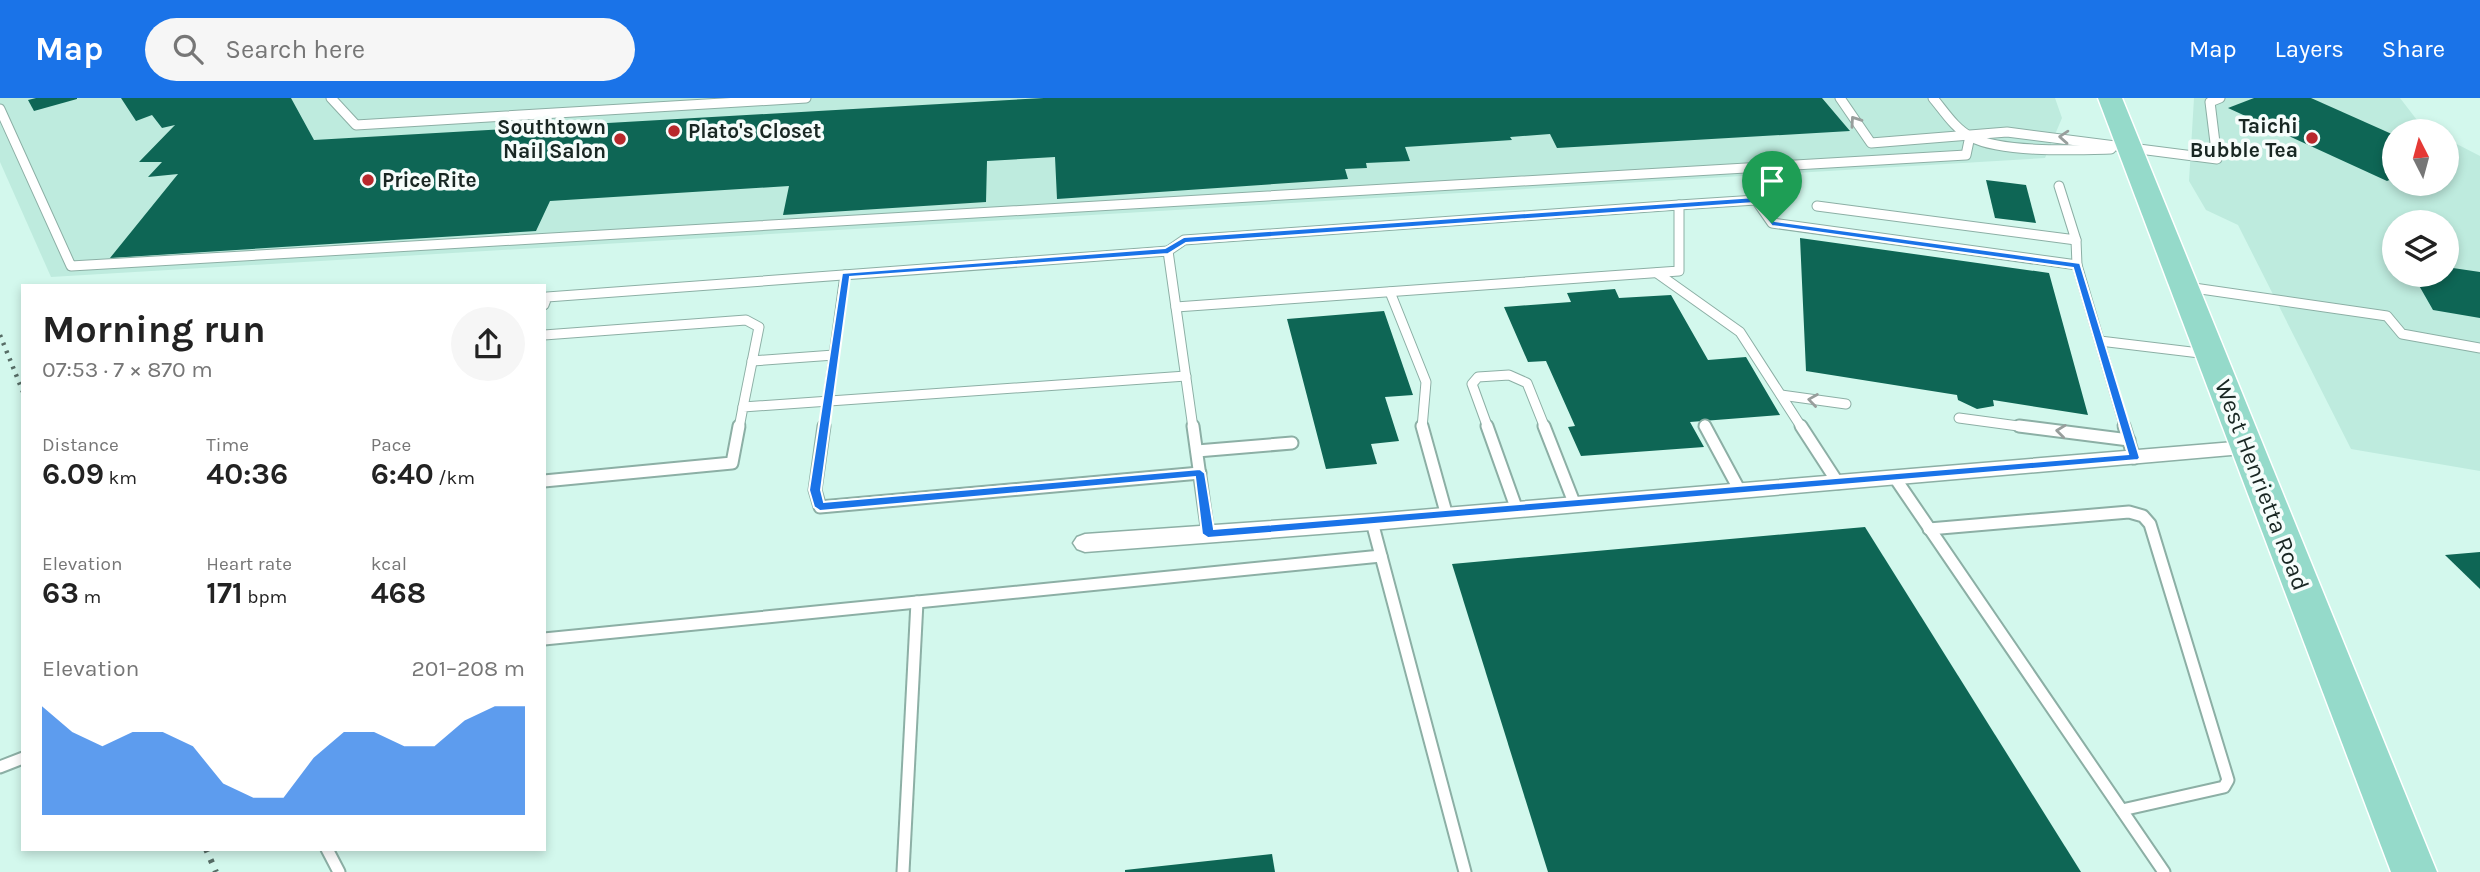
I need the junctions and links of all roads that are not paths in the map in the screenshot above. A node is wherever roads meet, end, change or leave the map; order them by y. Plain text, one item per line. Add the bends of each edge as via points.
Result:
1 (331, 98) edge
2 (806, 98) edge
3 (1840, 98) edge
4 (1933, 98) edge
5 (2110, 98) edge
6 (2220, 98) edge
7 (0, 109) edge
8 (1970, 136) junction
9 (2131, 149) junction
10 (2059, 186) dead end
11 (1679, 205) junction
12 (1817, 206) dead end
13 (2076, 240) junction
14 (1168, 251) junction
15 (2077, 265) junction
16 (1657, 273) junction
17 (845, 275) junction
18 (2184, 287) junction
19 (1390, 292) junction
20 (546, 300) edge
21 (1176, 307) junction
22 (546, 335) edge
23 (2099, 341) junction
24 (2480, 348) edge
25 (2210, 354) junction
26 (834, 355) junction
27 (752, 361) junction
28 (1186, 376) junction
29 (1781, 395) junction
30 (827, 401) junction
31 (1846, 404) dead end
32 (743, 407) junction
33 (1959, 418) dead end
34 (1705, 425) dead end
35 (1292, 443) dead end
36 (2246, 448) junction
37 (2132, 449) junction
38 (1197, 451) junction
39 (1200, 473) junction
40 (1895, 478) junction
41 (546, 481) edge
42 (1838, 483) junction
43 (1740, 491) junction
44 (1575, 505) junction
45 (1517, 510) junction
46 (1447, 516) junction
47 (1372, 522) junction
48 (1929, 529) junction
49 (1208, 534) junction
50 (1085, 543) dead end
51 (1381, 556) junction
52 (918, 602) junction
53 (546, 639) edge
54 (21, 759) edge
55 (0, 767) edge
56 (2122, 810) junction
57 (328, 851) edge
58 (339, 872) edge
59 (903, 872) edge
60 (1465, 872) edge
61 (2164, 872) edge
62 (2414, 872) edge

1 - 2 lane via 356,125
8 -> 3 lane via 1871,143
4 - 8 lane
5 - 9 main road, West Henrietta Road
6 - 9 lane via 2210,102 2217,159
7 - 8 lane via 71,266 1966,155
8 - 9 lane via 1988,142 2078,150
9 - 18 main road, West Henrietta Road
10 - 13 lane
11 - 14 lane via 1184,240
11 - 15 lane via 1756,200 1772,223
11 - 16 lane via 1679,271
12 - 13 lane
13 - 15 lane
14 - 17 lane
14 - 21 lane
15 - 23 lane
16 - 19 lane
16 - 29 lane via 1740,332
17 - 20 lane
17 - 26 lane
18 - 24 lane via 2387,316 2402,334
18 - 25 main road, West Henrietta Road
19 - 21 lane
19 - 46 lane via 1426,382 1421,424
21 - 28 lane
22 - 27 lane via 746,320 758,327
23 - 25 lane
23 - 37 lane
25 - 36 main road, West Henrietta Road
26 - 27 lane
26 - 30 lane
27 - 32 lane
28 - 30 lane
28 - 38 lane
31 -> 29 lane
29 - 42 lane
30 - 32 lane
30 - 39 lane via 815,490 820,507
32 - 41 lane via 732,463
37 -> 33 lane
34 - 43 lane
35 - 38 lane
36 - 37 street
36 - 62 main road, West Henrietta Road
37 - 40 street
38 - 39 lane
39 - 49 lane
40 - 42 street
40 - 48 lane
42 - 43 street
43 - 44 street
44 - 45 street
44 - 45 lane via 1527,383 1509,374 1478,377 1472,384
45 - 46 street
46 - 47 street
47 - 49 street
47 - 51 lane
48 - 56 lane
48 - 56 lane via 2129,512 2150,524 2228,780 2224,787
49 - 50 street
51 - 52 lane
51 - 60 lane
52 - 53 lane
52 - 59 lane
54 - 55 lane
56 - 61 lane
57 - 58 lane

